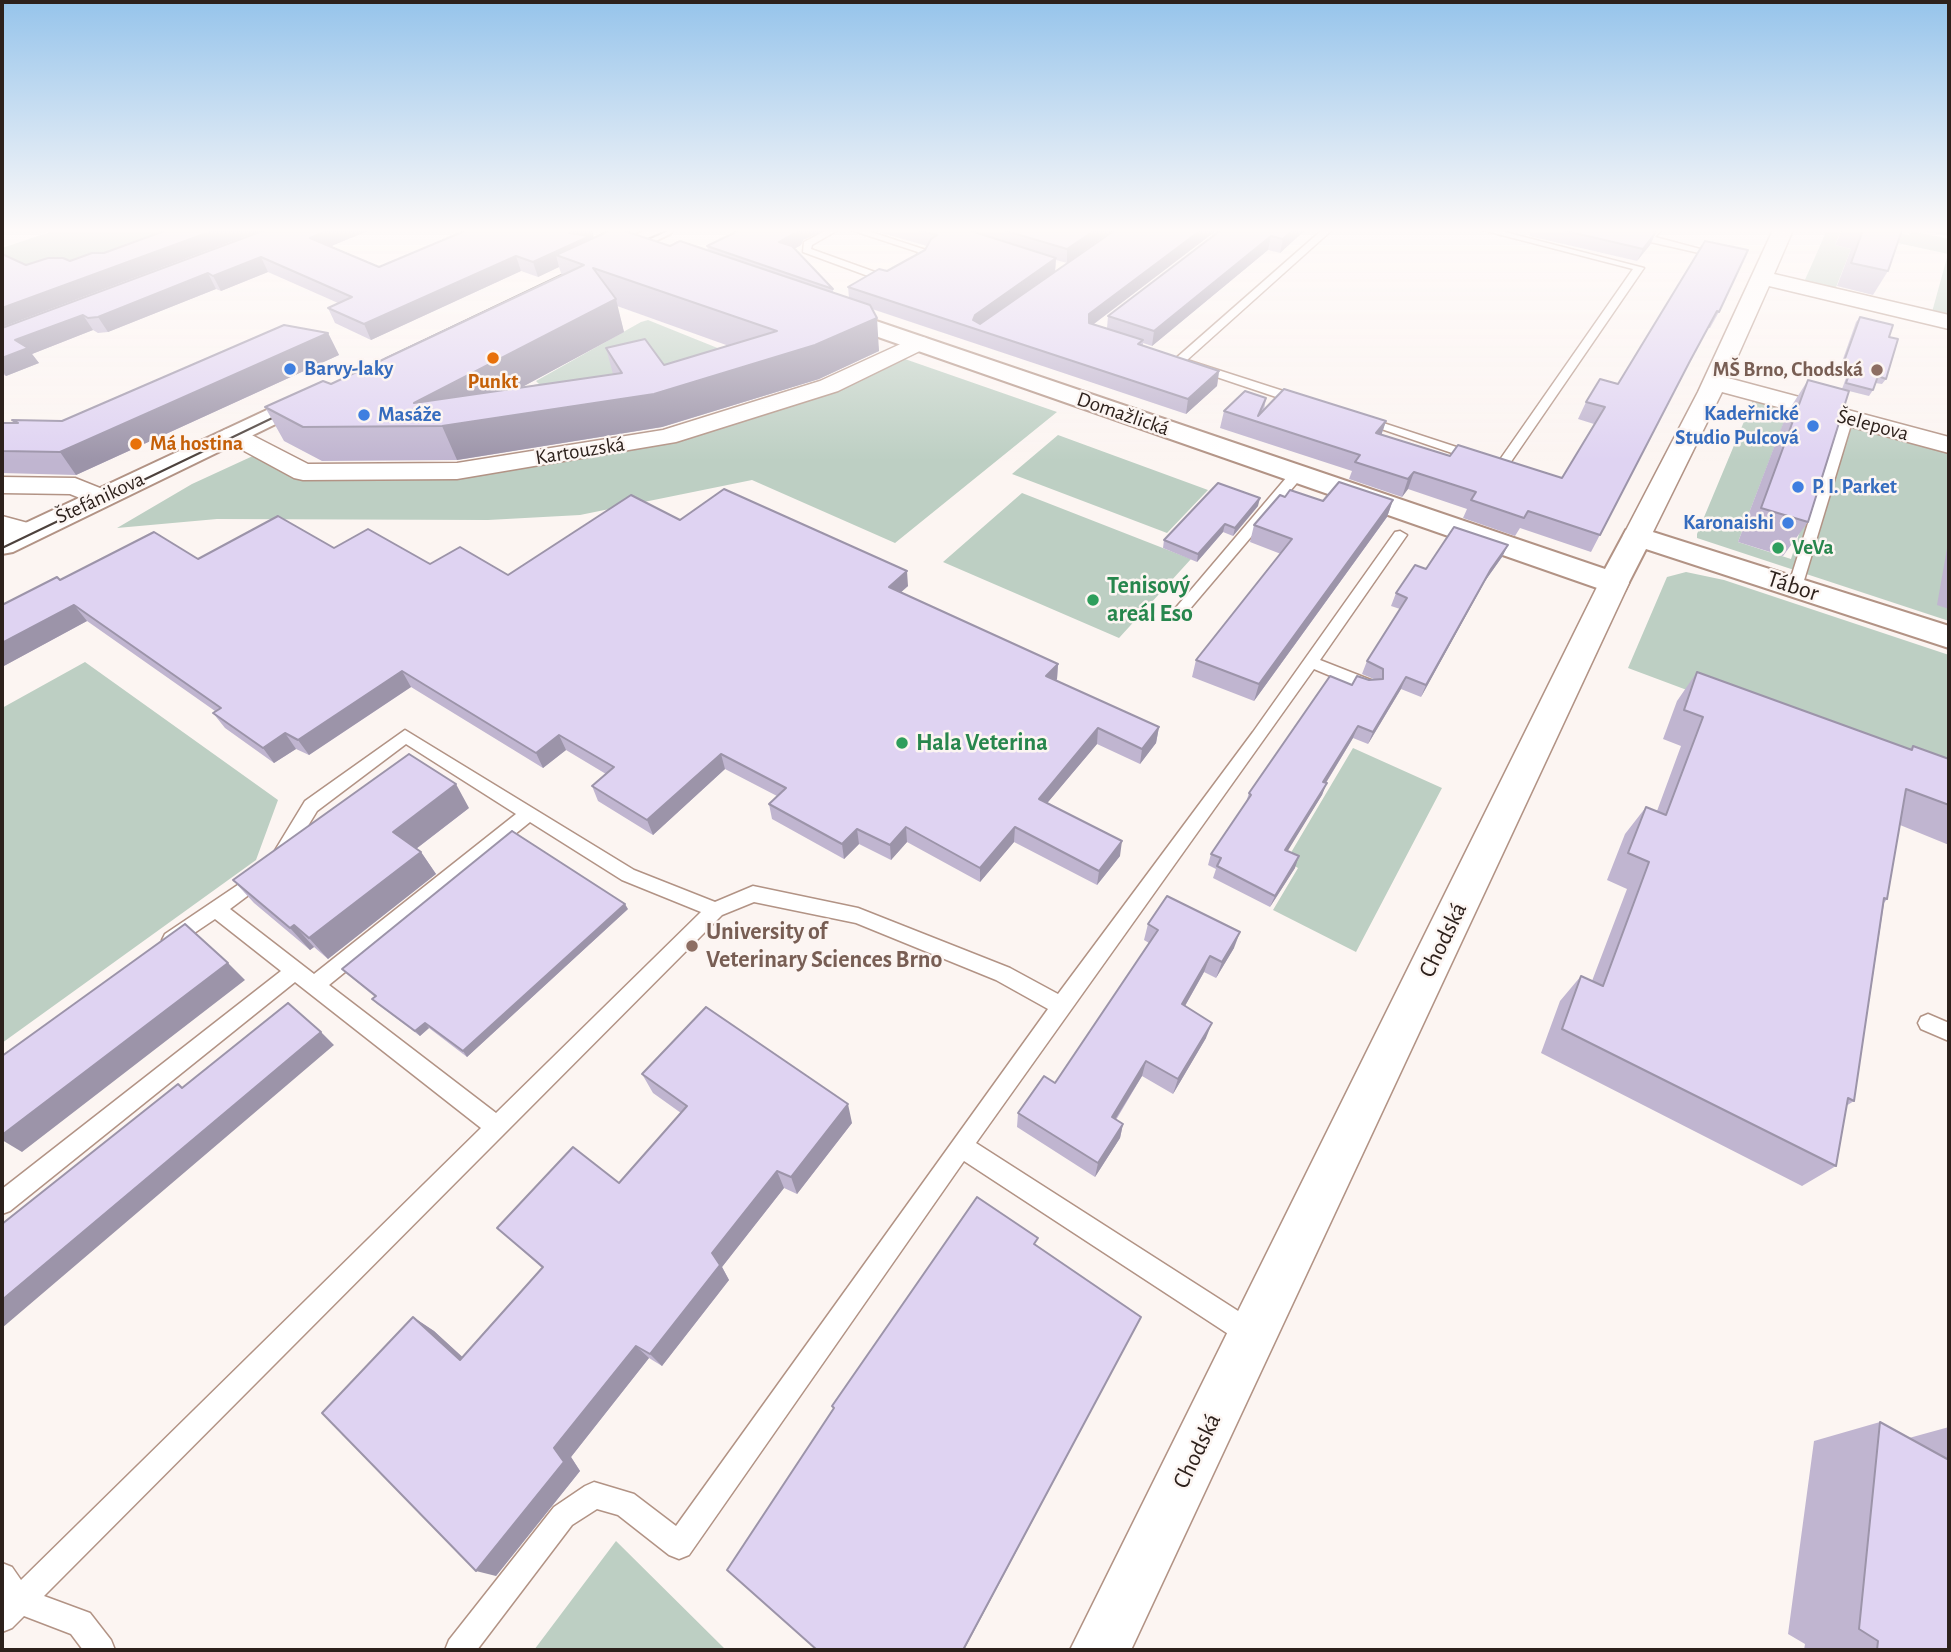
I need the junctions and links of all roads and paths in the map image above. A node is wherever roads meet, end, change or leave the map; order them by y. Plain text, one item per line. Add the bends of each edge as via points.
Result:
1 (815, 307) edge
2 (1240, 307) edge
3 (1612, 307) edge
4 (1749, 307) edge
5 (1886, 307) edge
6 (1949, 322) edge
7 (918, 342) junction
8 (1167, 357) edge
9 (1179, 361) junction
10 (1715, 382) junction
11 (339, 384) edge
12 (1308, 403) edge
13 (1347, 416) edge
14 (1847, 418) junction
15 (233, 435) junction
16 (1949, 445) edge
17 (1297, 474) junction
18 (2, 485) edge
19 (100, 498) junction
20 (16, 528) edge
21 (1400, 534) dead end
22 (1637, 536) junction
23 (2, 545) edge
24 (1614, 583) junction
25 (1796, 587) junction
26 (1178, 614) dead end
27 (1949, 637) edge
28 (1311, 662) junction
29 (1370, 686) edge
30 (529, 813) junction
31 (216, 909) junction
32 (715, 910) junction
33 (159, 950) edge
34 (296, 970) junction
35 (315, 985) junction
36 (1061, 1006) junction
37 (1928, 1023) dead end
38 (1949, 1032) edge
39 (497, 1126) junction
40 (961, 1146) junction
41 (2, 1203) edge
42 (1253, 1335) junction
43 (2, 1577) edge
44 (11, 1609) edge
45 (101, 1650) edge
46 (459, 1650) edge
47 (1100, 1650) edge

1 - 7 street, Domažlická
2 - 9 lane
3 - 13 lane via 1502,466
4 - 10 street, Chodská
5 - 6 street
7 - 15 street, Kartouzská via 829,386 667,437 457,471 303,472
7 - 17 street, Domažlická
8 - 9 lane
9 - 12 lane
10 - 14 street, Šelepova
10 - 22 street, Chodská
11 - 15 street, Štefánikova
14 - 16 street, Šelepova
14 - 25 lane
15 - 19 street, Štefánikova
17 - 24 street, Domažlická
17 - 26 lane
18 - 19 street via 75,486
19 - 20 street, Štefánikova
20 - 23 street, Štefánikova
21 - 28 lane
22 - 24 street, Chodská
22 - 25 street, Tábor
24 - 42 street, Chodská
25 - 27 street, Tábor
28 - 29 lane
28 - 36 lane
30 - 31 lane via 405,736 311,806 274,867
30 - 32 lane via 628,875
30 - 35 lane
31 - 33 lane
31 - 34 lane
32 - 36 lane via 753,894 858,916 1003,974
32 - 39 lane
34 - 35 lane
34 - 41 lane
35 - 39 lane
36 - 40 lane
37 - 38 lane
39 - 44 lane
40 - 42 lane
40 - 46 lane via 679,1545 625,1503 594,1495 564,1517
42 - 47 street, Chodská
43 - 44 lane
44 - 45 lane via 80,1623

